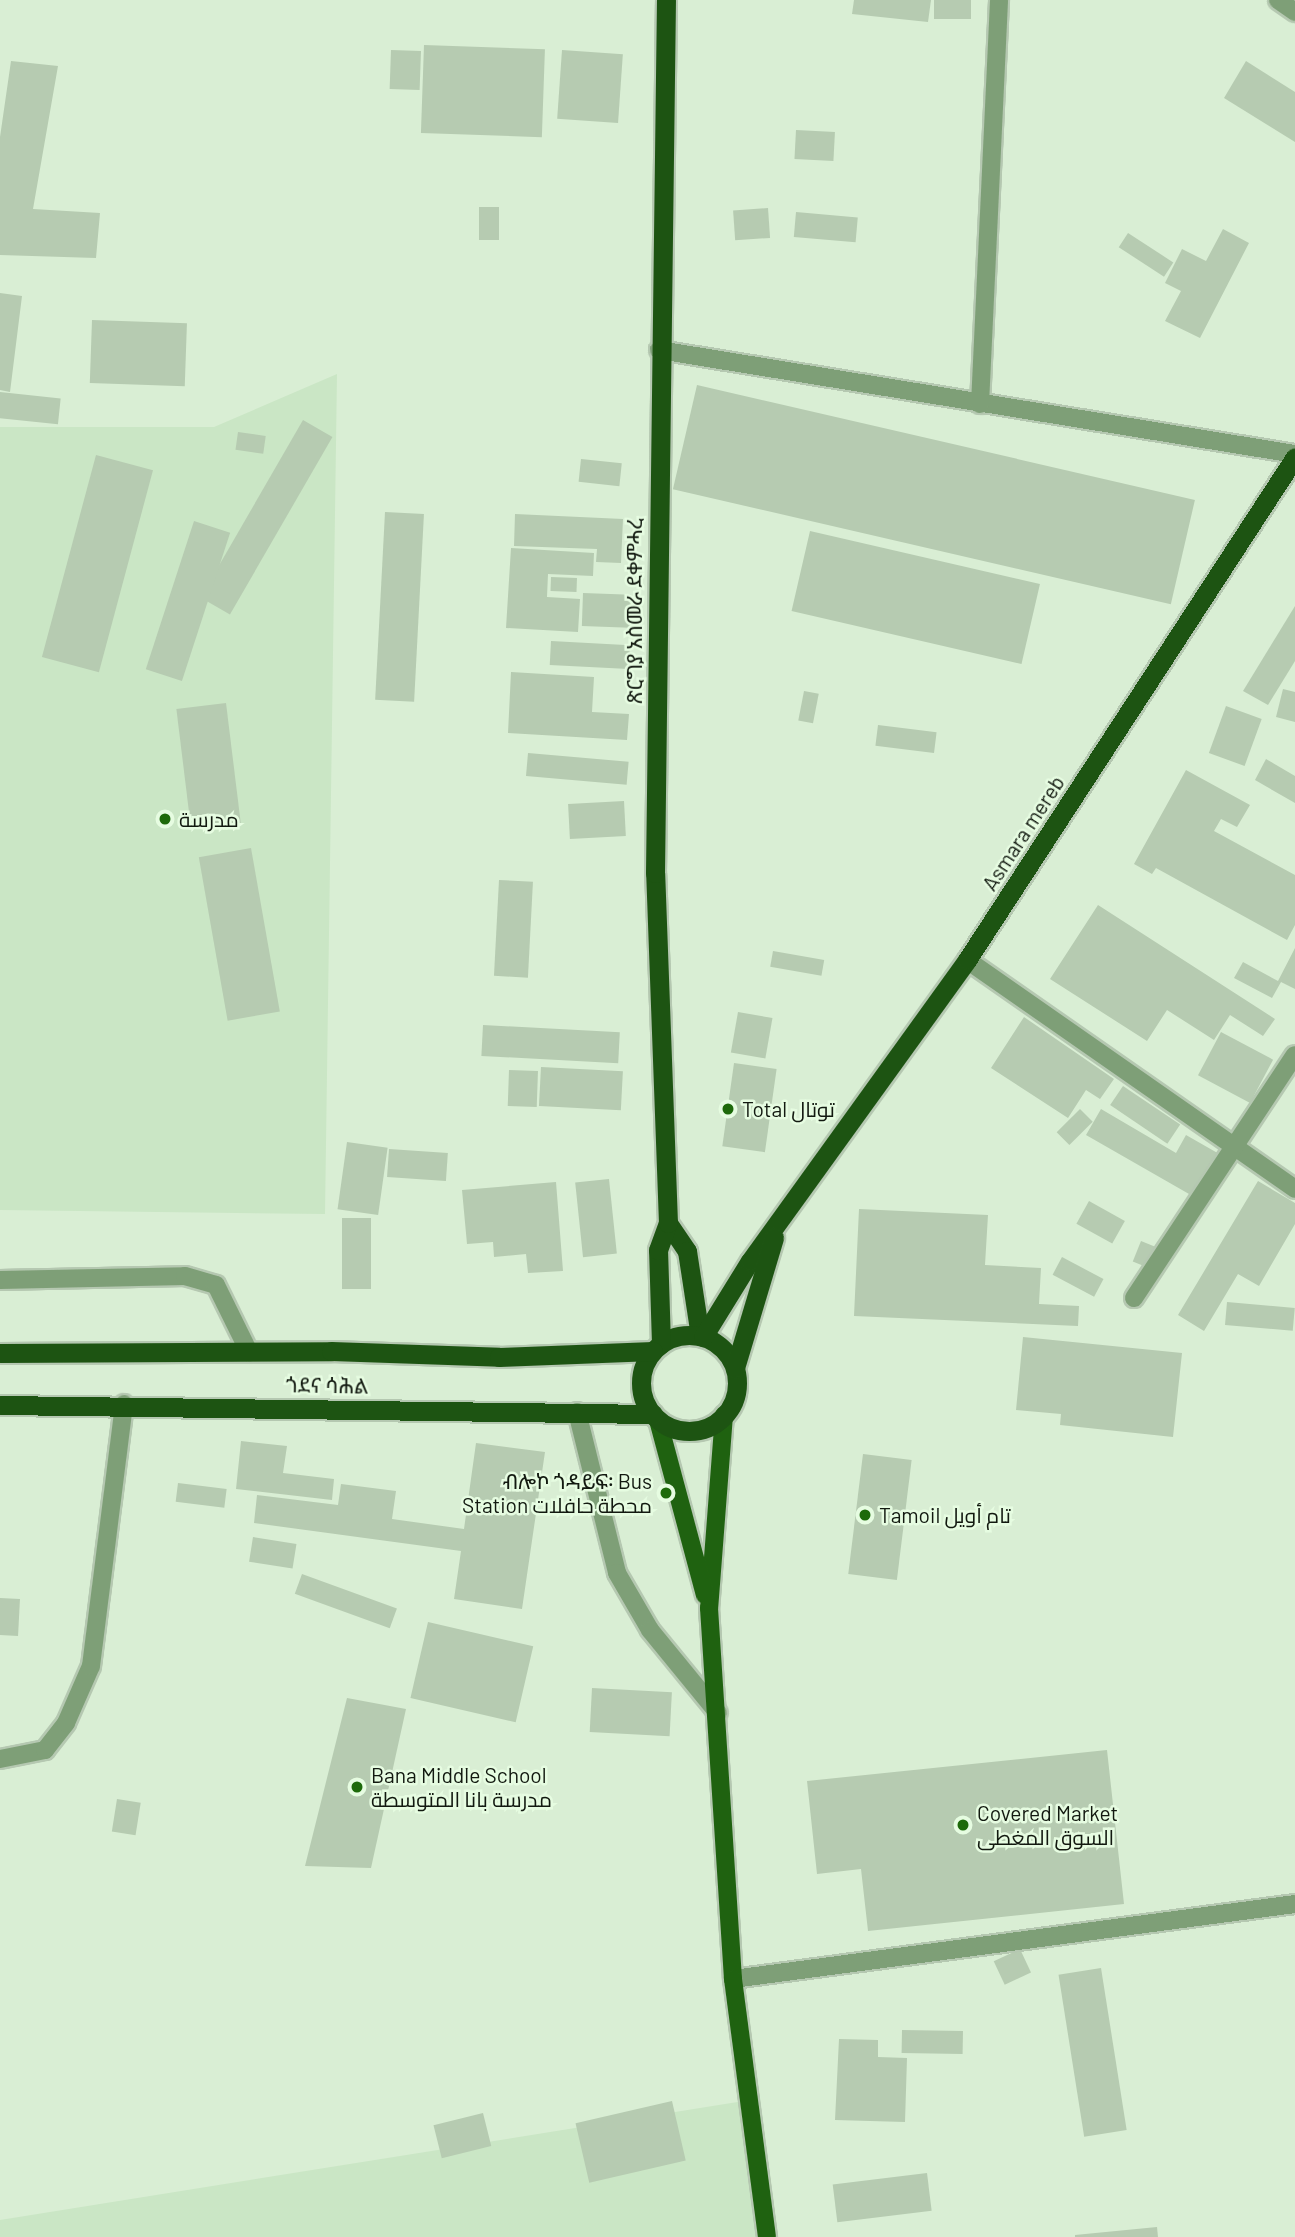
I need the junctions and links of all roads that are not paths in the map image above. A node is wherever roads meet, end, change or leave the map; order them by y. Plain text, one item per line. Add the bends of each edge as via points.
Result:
1 (666, 0) edge
2 (999, 0) edge
3 (1278, 0) edge
4 (1295, 12) edge
5 (659, 350) junction
6 (980, 404) junction
7 (1295, 456) edge
8 (967, 960) junction
9 (1295, 1055) edge
10 (1234, 1142) junction
11 (1295, 1189) edge
12 (668, 1223) junction
13 (778, 1227) junction
14 (0, 1280) edge
15 (1134, 1298) dead end
16 (701, 1337) junction
17 (657, 1347) junction
18 (249, 1352) junction
19 (0, 1353) edge
20 (735, 1368) junction
21 (124, 1404) junction
22 (0, 1405) edge
23 (577, 1412) junction
24 (724, 1415) junction
25 (655, 1417) junction
26 (709, 1608) junction
27 (718, 1713) junction
28 (0, 1759) edge
29 (1295, 1904) edge
30 (733, 1979) junction
31 (767, 2237) edge

1 - 5 highway, ጽርግያ አስመራ ደቀምሓረ
2 - 6 street
3 - 4 street
5 - 6 street
5 - 12 highway, ጽርግያ አስመራ ደቀምሓረ via 655,873
6 - 7 street
7 - 8 highway, Asmara mereb
8 - 10 street
8 - 13 highway, Asmara mereb
9 - 10 street
10 - 11 street
10 - 15 street
12 - 16 highway via 687,1251
12 - 17 highway via 658,1251
13 - 16 highway, Asmara mereb
13 - 20 highway
14 - 18 street via 185,1276 216,1285
16 - 17 highway
16 - 20 highway via 723,1349
17 - 18 highway, ጎደና ሳሕል via 499,1357
17 - 25 highway via 641,1390
18 - 19 highway, ጎደና ሳሕል
20 - 24 highway via 736,1393
21 - 22 highway, ጎደና ሳሕል
21 - 23 highway, ጎደና ሳሕል
21 - 28 street via 91,1666 66,1723 45,1751
23 - 25 highway, ጎደና ሳሕል
23 - 27 street via 617,1573 650,1630
24 - 25 highway via 692,1430
24 - 26 main road
25 - 26 main road
26 - 27 main road
27 - 30 main road
29 - 30 street
30 - 31 main road

